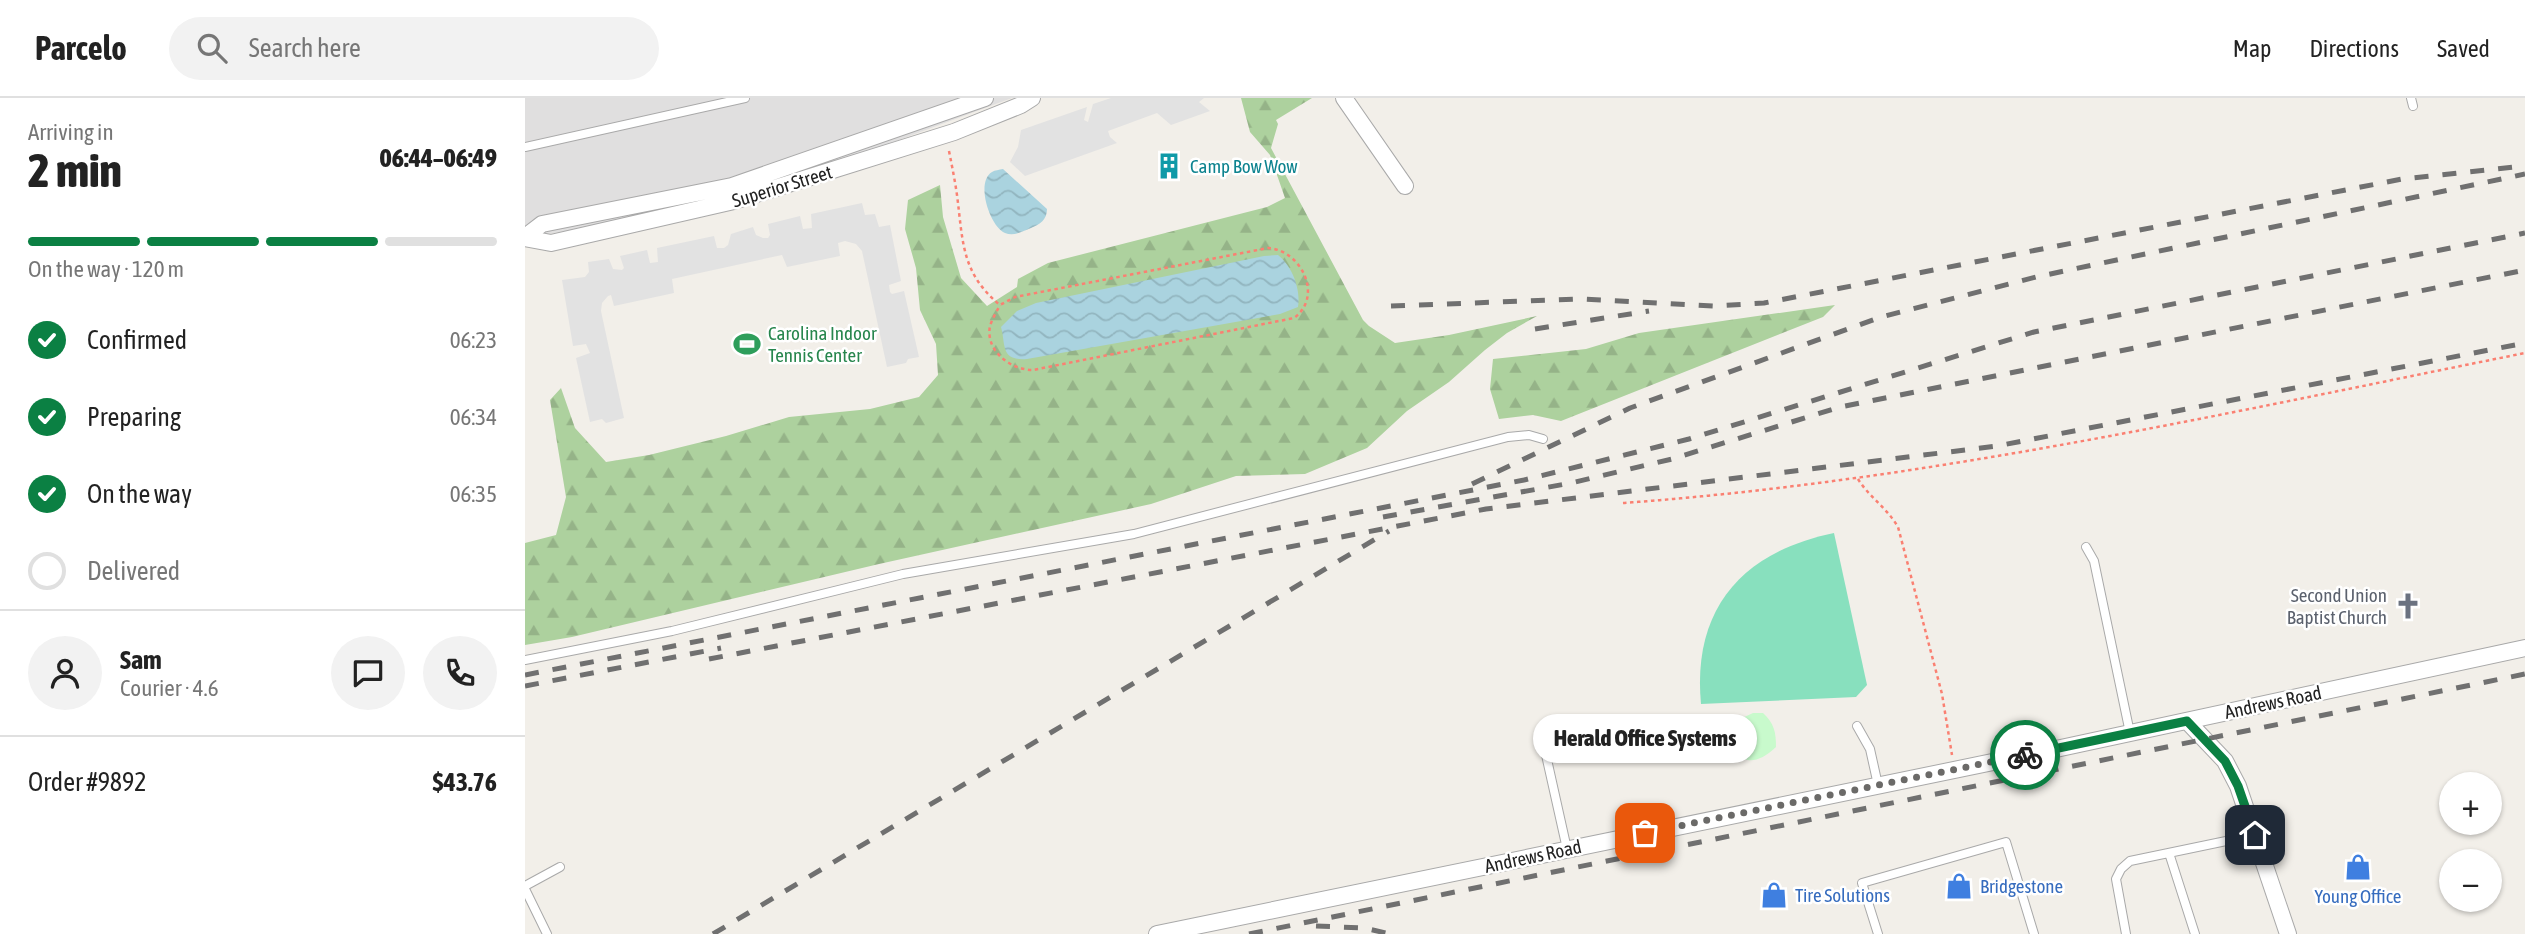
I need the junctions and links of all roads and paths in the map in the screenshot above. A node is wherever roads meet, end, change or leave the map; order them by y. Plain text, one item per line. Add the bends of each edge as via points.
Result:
1 (745, 98) edge
2 (985, 98) edge
3 (1032, 98) edge
4 (1344, 98) edge
5 (946, 134) junction
6 (525, 147) edge
7 (1405, 186) dead end
8 (733, 194) junction
9 (525, 238) edge
10 (1000, 304) junction
11 (2525, 353) edge
12 (1543, 439) dead end
13 (1857, 477) junction
14 (1623, 503) dead end
15 (2086, 547) dead end
16 (2525, 648) edge
17 (525, 660) edge
18 (2187, 721) junction
19 (1857, 726) dead end
20 (2130, 733) junction
21 (1545, 755) dead end
22 (1954, 769) junction
23 (1878, 785) junction
24 (2255, 835) junction
25 (1567, 849) junction
26 (2169, 853) junction
27 (560, 867) dead end
28 (525, 888) edge
29 (547, 934) edge
30 (1157, 934) edge
31 (1878, 934) edge
32 (2034, 934) edge
33 (2126, 934) edge
34 (2195, 934) edge
35 (2288, 934) edge

1 - 6 lane
2 - 8 street, Superior Street
3 - 5 street, Superior Street
4 - 7 street
5 - 8 street, Superior Street
5 - 10 path via 963,251 978,282
8 - 9 street, Superior Street via 551,243
10 - 10 path via 1015,297 1268,247 1279,248 1300,268 1308,299 1294,318 1033,370 1005,362 993,348 990,327
11 - 13 path via 2044,448
12 - 17 lane via 1508,437 1134,534 902,574 672,631
13 - 14 path
13 - 22 path via 1898,527 1942,694
15 - 20 lane via 2094,561
16 - 18 street, Andrews Road
18 - 20 street, Andrews Road
18 - 24 street via 2225,761
19 - 23 lane via 1870,749
20 - 22 street, Andrews Road
21 - 25 lane
22 - 23 street, Andrews Road
23 - 25 street, Andrews Road
24 - 26 lane
24 - 35 street
25 - 30 street, Andrews Road
26 - 33 lane via 2130,861 2121,869 2116,879
26 - 34 lane
27 - 28 lane
28 - 29 lane
31 - 32 lane via 1862,883 2006,842

